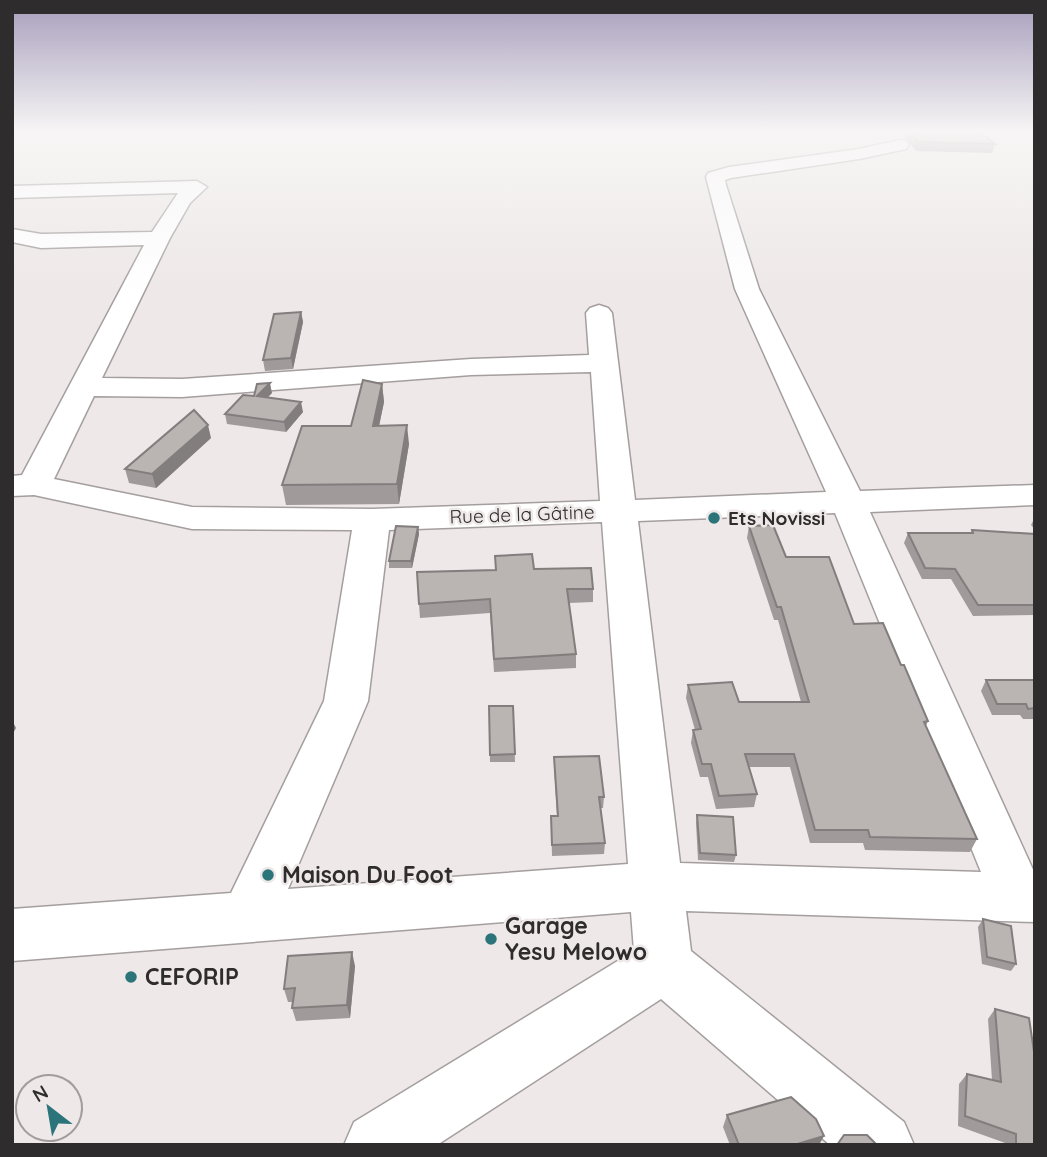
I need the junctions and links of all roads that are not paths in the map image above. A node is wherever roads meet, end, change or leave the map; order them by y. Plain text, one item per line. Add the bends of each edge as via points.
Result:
1 (44, 184) edge
2 (51, 184) edge
3 (110, 184) edge
4 (717, 184) edge
5 (12, 192) edge
6 (13, 236) edge
7 (159, 238) junction
8 (600, 313) dead end
9 (605, 363) junction
10 (84, 387) junction
11 (23, 486) edge
12 (1035, 495) edge
13 (848, 502) junction
14 (620, 510) junction
15 (372, 520) junction
16 (659, 886) junction
17 (1027, 899) edge
18 (247, 918) junction
19 (12, 935) edge
20 (664, 965) junction
21 (377, 1145) edge
22 (881, 1145) edge

1 - 5 street
2 - 6 street
3 - 7 street via 197,187 182,200
4 - 13 street via 747,289
6 - 7 street via 41,241
7 - 10 street
8 - 9 street
9 - 10 street via 471,367 182,388
9 - 14 street
10 - 11 street
11 - 15 street, Rue de la Gâtine via 192,517
12 - 13 street, Rue de la Gâtine
13 - 14 street, Rue de la Gâtine
13 - 17 street
14 - 15 street, Rue de la Gâtine
14 - 16 street
15 - 18 street via 346,701
16 - 17 street
16 - 18 street
16 - 20 street
18 - 19 street
20 - 21 street
20 - 22 street

